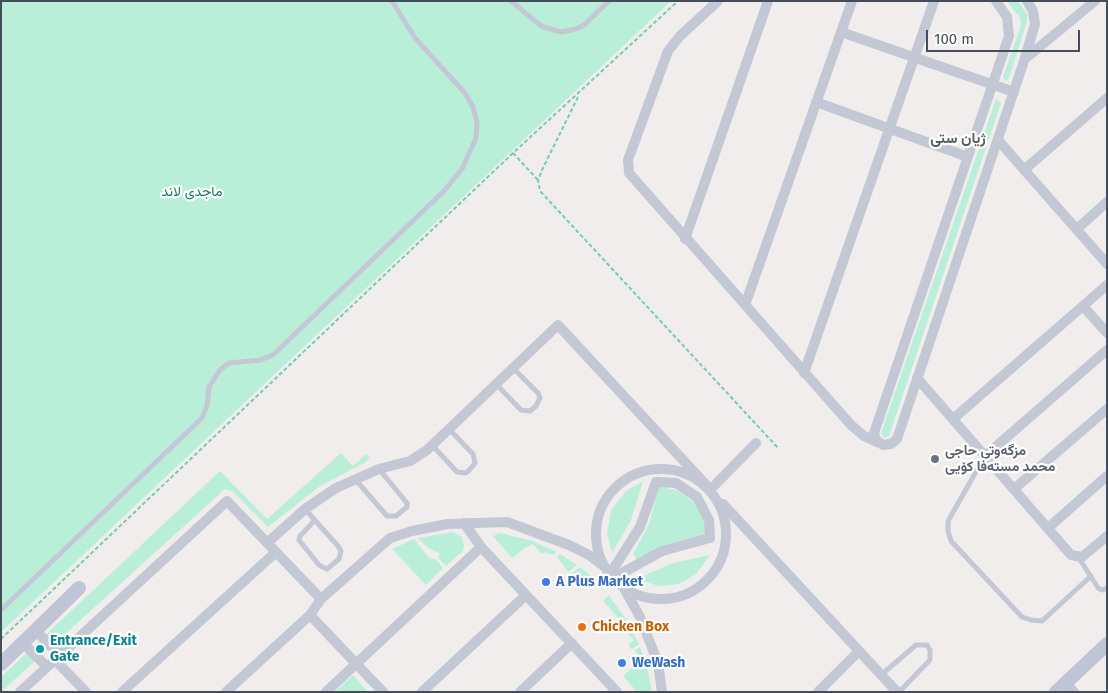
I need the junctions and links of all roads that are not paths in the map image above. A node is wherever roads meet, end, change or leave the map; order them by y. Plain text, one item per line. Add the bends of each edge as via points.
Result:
1 (392, 1) edge
2 (511, 1) edge
3 (609, 1) edge
4 (718, 1) edge
5 (768, 1) edge
6 (852, 1) edge
7 (934, 1) edge
8 (1026, 1) edge
9 (1095, 1) edge
10 (995, 2) edge
11 (841, 32) junction
12 (915, 57) junction
13 (1026, 58) junction
14 (992, 84) junction
15 (1014, 92) junction
16 (1107, 98) edge
17 (816, 102) junction
18 (890, 128) junction
19 (998, 140) junction
20 (968, 157) junction
21 (1024, 170) junction
22 (1107, 202) edge
23 (1076, 229) junction
24 (685, 239) junction
25 (1107, 264) edge
26 (1107, 285) edge
27 (745, 305) junction
28 (1083, 306) junction
29 (1107, 333) edge
30 (1107, 350) edge
31 (513, 368) junction
32 (804, 373) junction
33 (918, 378) junction
34 (496, 384) junction
35 (1107, 409) edge
36 (953, 419) junction
37 (449, 429) junction
38 (756, 443) dead end
39 (879, 443) junction
40 (432, 445) junction
41 (985, 456) junction
42 (379, 470) junction
43 (1107, 476) edge
44 (355, 479) junction
45 (1014, 489) junction
46 (710, 490) junction
47 (305, 509) junction
48 (315, 520) junction
49 (464, 523) junction
50 (1048, 528) junction
51 (1107, 536) edge
52 (596, 539) junction
53 (268, 543) junction
54 (481, 546) junction
55 (578, 550) junction
56 (276, 552) junction
57 (1079, 558) junction
58 (609, 573) junction
59 (1090, 576) junction
60 (623, 587) junction
61 (79, 588) dead end
62 (1107, 588) edge
63 (526, 595) junction
64 (652, 598) junction
65 (321, 599) junction
66 (1, 610) edge
67 (310, 615) junction
68 (640, 617) junction
69 (36, 631) junction
70 (23, 643) junction
71 (572, 644) junction
72 (1107, 644) edge
73 (860, 651) junction
74 (54, 661) junction
75 (1, 664) edge
76 (356, 664) junction
77 (881, 675) junction
78 (1065, 689) edge
79 (20, 692) edge
80 (86, 692) edge
81 (122, 692) edge
82 (226, 692) edge
83 (326, 692) edge
84 (383, 692) edge
85 (422, 692) edge
86 (520, 692) edge
87 (617, 692) edge
88 (662, 692) edge
89 (818, 692) edge
90 (898, 692) edge

1 - 66 lane via 424,51 460,87 473,107 477,122 476,138 462,169 444,191 274,354 261,360 230,363 219,371 209,386 202,418
2 - 3 lane via 542,26 561,32 584,24
4 - 24 street via 668,51 628,160 633,179
5 - 24 street
6 - 11 street
7 - 12 street
8 - 13 street via 1036,24
9 - 13 street
10 - 14 street via 1008,17 1010,29
11 - 12 street
11 - 17 street
12 - 14 street
12 - 18 street
13 - 15 street
14 - 15 street
14 - 20 street
15 - 19 street
16 - 21 street
17 - 18 street
17 - 27 street
18 - 20 street
18 - 32 street
19 - 21 street
19 - 33 street
20 - 39 street via 874,433
21 - 23 street
22 - 23 street
23 - 25 street
24 - 27 street
26 - 28 street
27 - 32 street
28 - 29 street
28 - 36 street
30 - 41 street
31 - 34 street
31 - 34 lane via 538,393 540,398 536,406 530,411 521,410
31 - 46 street via 558,325
32 - 39 street via 857,431
33 - 36 street
33 - 39 street via 897,439 887,445
34 - 37 street
35 - 45 street
36 - 41 street
37 - 40 street
37 - 40 lane via 474,454 472,467 466,472 457,472
38 - 46 street
40 - 42 street via 410,460
41 - 45 street
41 - 59 lane via 948,521 951,541 1022,617 1031,620 1042,621
42 - 44 street
42 - 44 lane via 407,503 407,507 396,516 387,516
43 - 50 street
44 - 47 street
45 - 50 street
46 - 52 street via 692,476 675,470 652,469 635,474 619,484 605,502 598,518
46 - 64 street via 722,510 727,529 725,548 718,566 706,581 690,592 671,598
46 - 73 street
47 - 48 lane
47 - 53 street
48 - 48 lane via 342,551 339,559 327,569 300,540
49 - 54 street
49 - 55 street via 507,522
49 - 65 street via 432,526 390,538
50 - 57 street via 1071,555
51 - 57 street
52 - 55 street via 589,550
52 - 58 street
53 - 56 street
53 - 74 street via 227,502
54 - 63 street
54 - 76 street
55 - 58 street
56 - 65 street
56 - 81 street
57 - 59 lane
58 - 58 street via 662,551 710,538 709,520 697,497 676,484 656,482 640,527
58 - 60 street
59 - 62 lane via 1100,589
60 - 64 street
60 - 68 street
61 - 69 street
63 - 71 street
63 - 85 street
64 - 68 street via 640,606
65 - 67 street
67 - 76 street
67 - 82 street
68 - 88 street via 658,663
69 - 70 street
69 - 74 street
70 - 74 street
70 - 75 street
71 - 86 street
71 - 87 street
72 - 78 street
73 - 77 street
73 - 89 street
74 - 79 street
74 - 80 street
76 - 83 street
76 - 84 street
77 - 90 street
77 - 90 lane via 916,645 927,646 930,660

